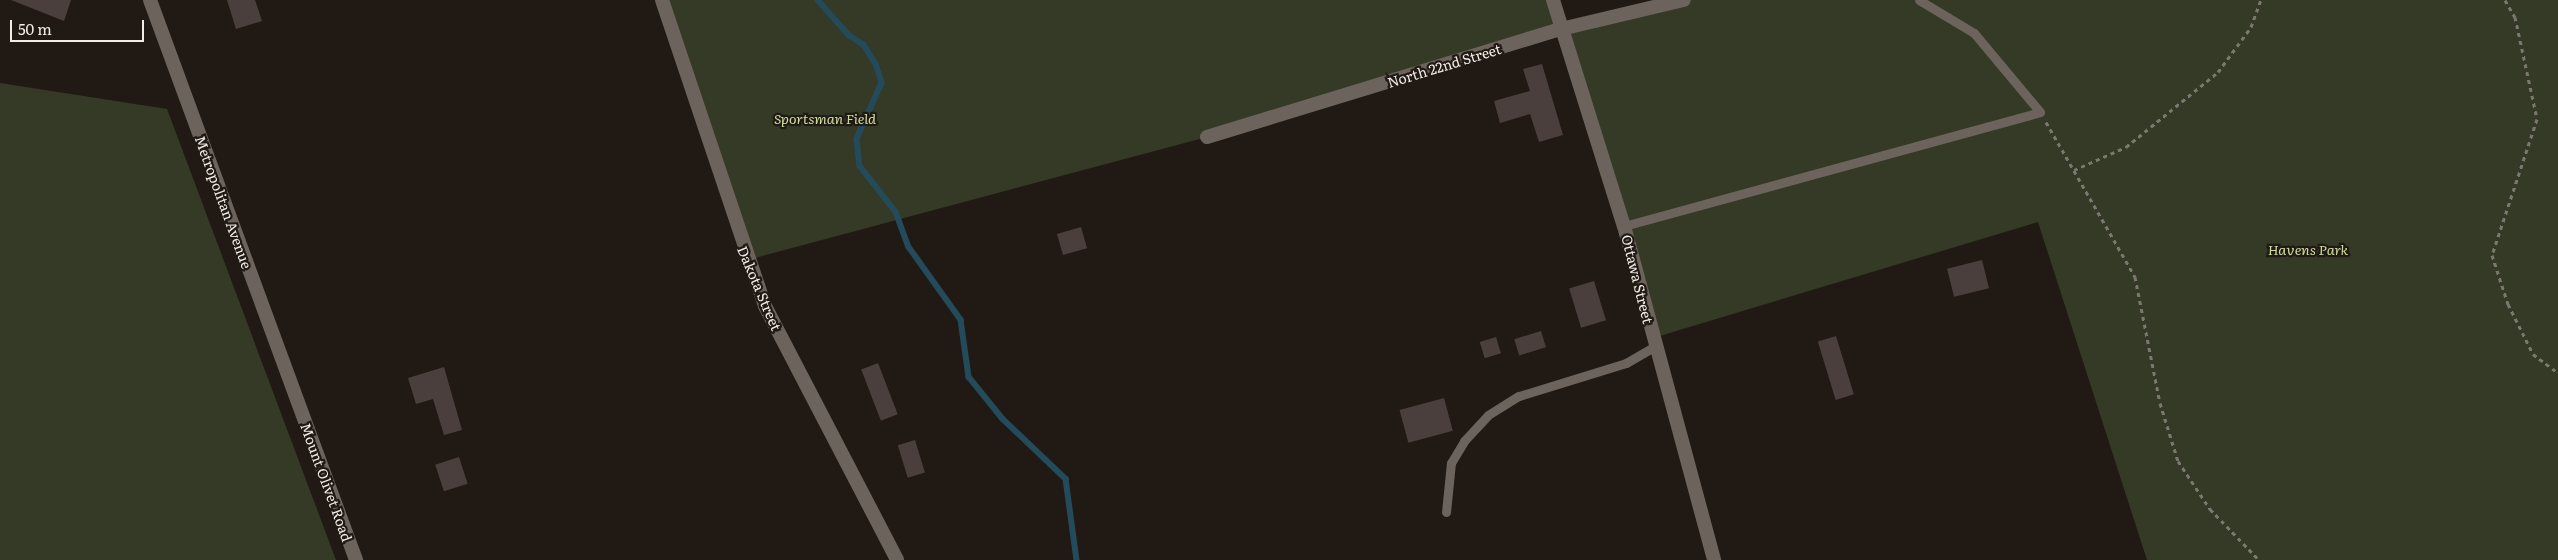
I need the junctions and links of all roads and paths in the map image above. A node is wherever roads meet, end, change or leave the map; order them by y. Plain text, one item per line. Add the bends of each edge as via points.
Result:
1 (150, 0) edge
2 (662, 0) edge
3 (1553, 0) edge
4 (1684, 0) edge
5 (1919, 0) edge
6 (2261, 0) edge
7 (2505, 0) edge
8 (1562, 29) junction
9 (2040, 112) junction
10 (1207, 137) dead end
11 (2074, 170) junction
12 (1624, 226) junction
13 (1655, 346) junction
14 (2558, 373) edge
15 (298, 404) joint
16 (1446, 512) dead end
17 (356, 560) edge
18 (896, 560) edge
19 (1714, 560) edge
20 (2259, 560) edge

1 - 15 street, Metropolitan Avenue
2 - 18 street, Dakota Street via 765,306
3 - 8 street, Ottawa Street
4 - 8 street, North 22nd Street
5 - 9 lane via 1974,33
6 - 11 path via 2251,27 2218,72 2126,147
7 - 14 path via 2515,17 2538,119 2492,255 2508,304 2533,354
8 - 10 street, North 22nd Street
8 - 12 street, Ottawa Street
9 - 11 path
9 - 12 lane
11 - 20 path via 2135,276 2160,403 2178,461 2210,509
12 - 13 street, Ottawa Street
13 - 16 lane via 1626,363 1519,396 1488,416 1464,441 1451,463
13 - 19 street, Ottawa Street
15 - 17 street, Mount Olivet Road

